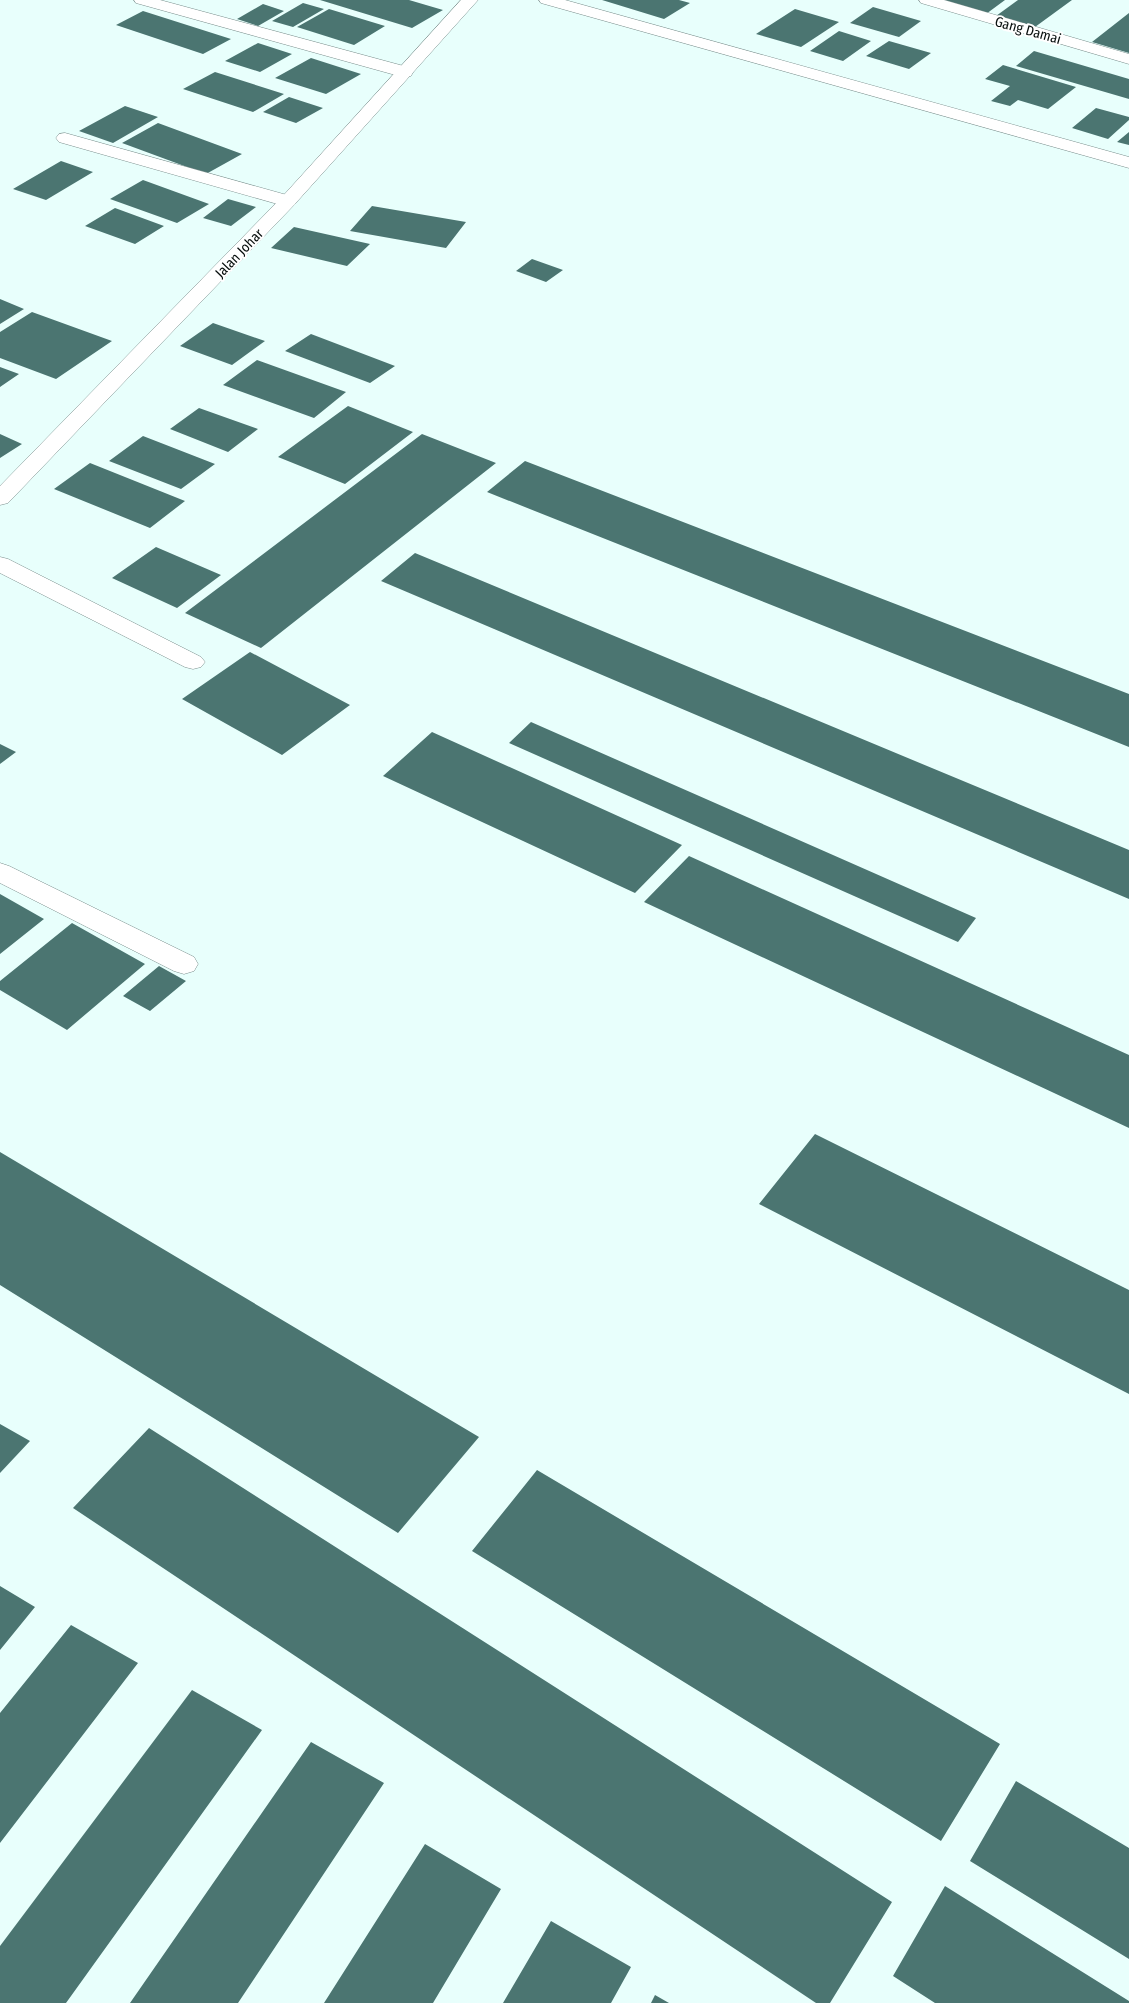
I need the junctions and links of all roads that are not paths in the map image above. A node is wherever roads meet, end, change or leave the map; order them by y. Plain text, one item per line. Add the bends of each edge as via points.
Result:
1 (142, 0) edge
2 (470, 0) edge
3 (547, 0) edge
4 (926, 0) edge
5 (1129, 59) edge
6 (405, 72) junction
7 (65, 138) dead end
8 (1129, 163) edge
9 (288, 201) junction
10 (0, 498) edge
11 (0, 564) edge
12 (193, 662) dead end
13 (0, 872) edge
14 (184, 964) dead end

1 - 6 street
2 - 6 street, Jalan Johar
3 - 8 street
4 - 5 street, Gang Damai
6 - 9 street, Jalan Johar
7 - 9 street
9 - 10 street, Jalan Johar
11 - 12 street
13 - 14 street

